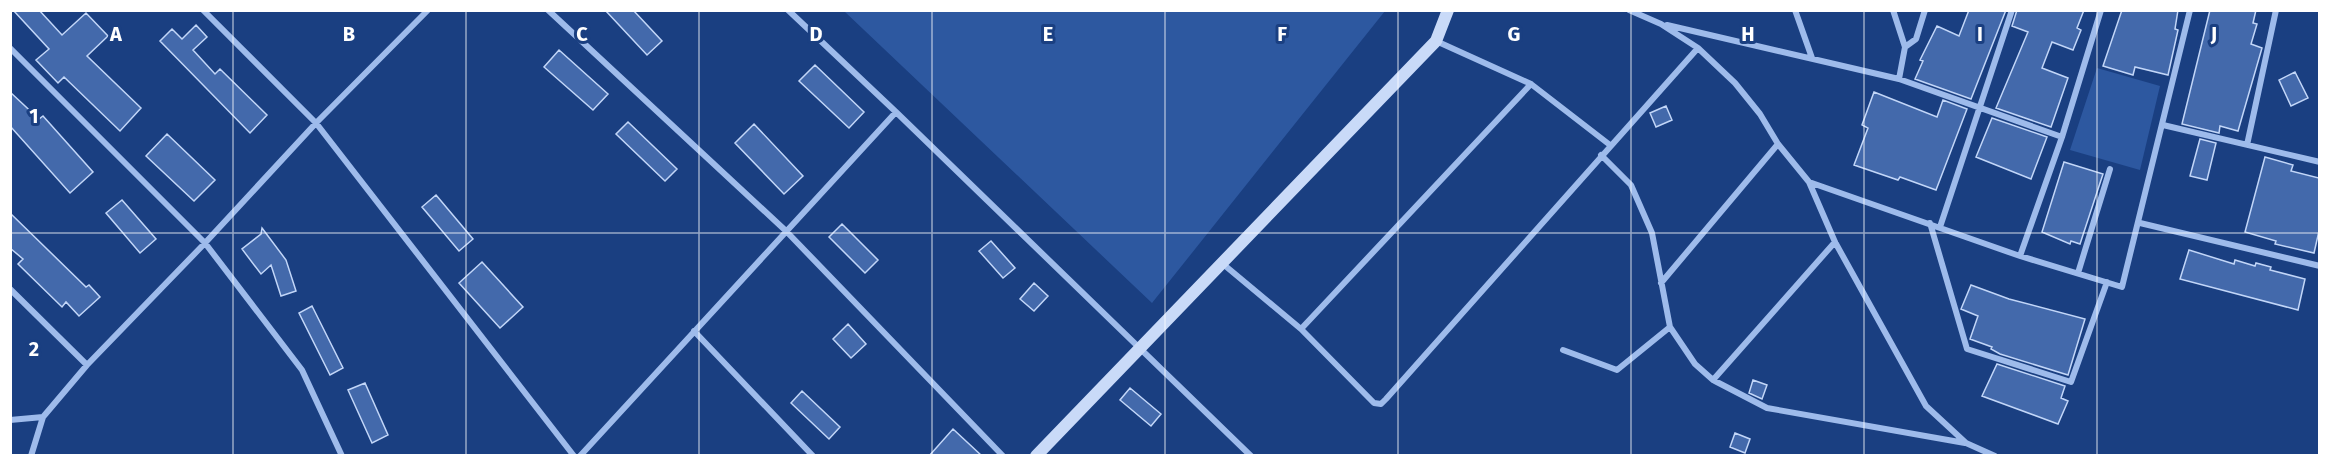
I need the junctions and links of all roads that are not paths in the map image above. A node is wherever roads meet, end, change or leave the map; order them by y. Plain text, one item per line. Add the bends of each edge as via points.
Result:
1 (203, 10) edge
2 (429, 10) edge
3 (548, 10) edge
4 (788, 10) edge
5 (1448, 10) edge
6 (1629, 10) edge
7 (1796, 10) edge
8 (1893, 10) edge
9 (1925, 10) edge
10 (2012, 10) edge
11 (2101, 10) edge
12 (2190, 10) edge
13 (2276, 10) edge
14 (1661, 24) junction
15 (1436, 41) junction
16 (1905, 47) junction
17 (10, 48) edge
18 (1698, 48) junction
19 (1812, 58) junction
20 (1899, 79) junction
21 (1531, 84) junction
22 (1980, 108) junction
23 (896, 112) junction
24 (316, 123) junction
25 (2163, 125) junction
26 (2062, 136) junction
27 (1778, 144) junction
28 (1610, 145) junction
29 (2247, 145) junction
30 (1601, 155) junction
31 (2319, 162) edge
32 (2110, 169) dead end
33 (1809, 182) junction
34 (1930, 223) junction
35 (2139, 223) junction
36 (1940, 227) junction
37 (786, 231) junction
38 (1835, 242) junction
39 (205, 243) junction
40 (2020, 256) junction
41 (1223, 264) junction
42 (2319, 266) edge
43 (2078, 273) junction
44 (2107, 282) junction
45 (1661, 283) junction
46 (10, 289) edge
47 (1670, 327) junction
48 (1301, 329) junction
49 (694, 331) junction
50 (1139, 346) junction
51 (1563, 350) dead end
52 (87, 365) junction
53 (1713, 380) junction
54 (43, 417) junction
55 (10, 420) edge
56 (1966, 443) junction
57 (31, 456) edge
58 (342, 456) edge
59 (574, 456) edge
60 (580, 456) edge
61 (813, 456) edge
62 (1003, 456) edge
63 (1036, 456) edge
64 (1251, 456) edge
65 (1995, 456) edge

1 - 24 street
2 - 24 street
3 - 37 street
4 - 23 street
5 - 15 street
6 - 14 street
7 - 19 street
8 - 16 street
9 - 16 street via 1916,39
10 - 22 street
11 - 26 street
12 - 25 street
13 - 29 street
14 - 18 street
14 - 19 street
15 - 21 street
15 - 41 street
16 - 20 street
17 - 39 street
18 - 27 street via 1735,83
18 - 28 street
19 - 20 street
20 - 22 street
21 - 28 street
21 - 48 street
22 - 26 street
22 - 36 street
23 - 37 street
23 - 50 street
24 - 39 street
24 - 59 street
25 - 29 street
25 - 35 street
26 - 40 street
27 - 33 street
27 - 45 street
28 - 30 street
29 - 31 street
30 - 45 street via 1631,185 1652,232
30 - 48 street via 1381,404 1374,403
32 - 43 street
33 - 34 street
33 - 38 street
34 - 36 street
34 - 44 street via 1967,349 2071,382
35 - 42 street
35 - 44 street via 2122,287
36 - 40 street
37 - 49 street
37 - 62 street
38 - 53 street
38 - 56 street via 1926,406
39 - 52 street
39 - 58 street via 303,370
40 - 43 street
41 - 48 street
41 - 50 street
43 - 44 street
45 - 47 street
46 - 52 street
47 - 51 street via 1617,370
47 - 53 street via 1695,364
49 - 60 street
49 - 61 street
50 - 63 street
50 - 64 street
52 - 54 street
53 - 56 street via 1767,408
54 - 55 street
54 - 57 street
56 - 65 street

